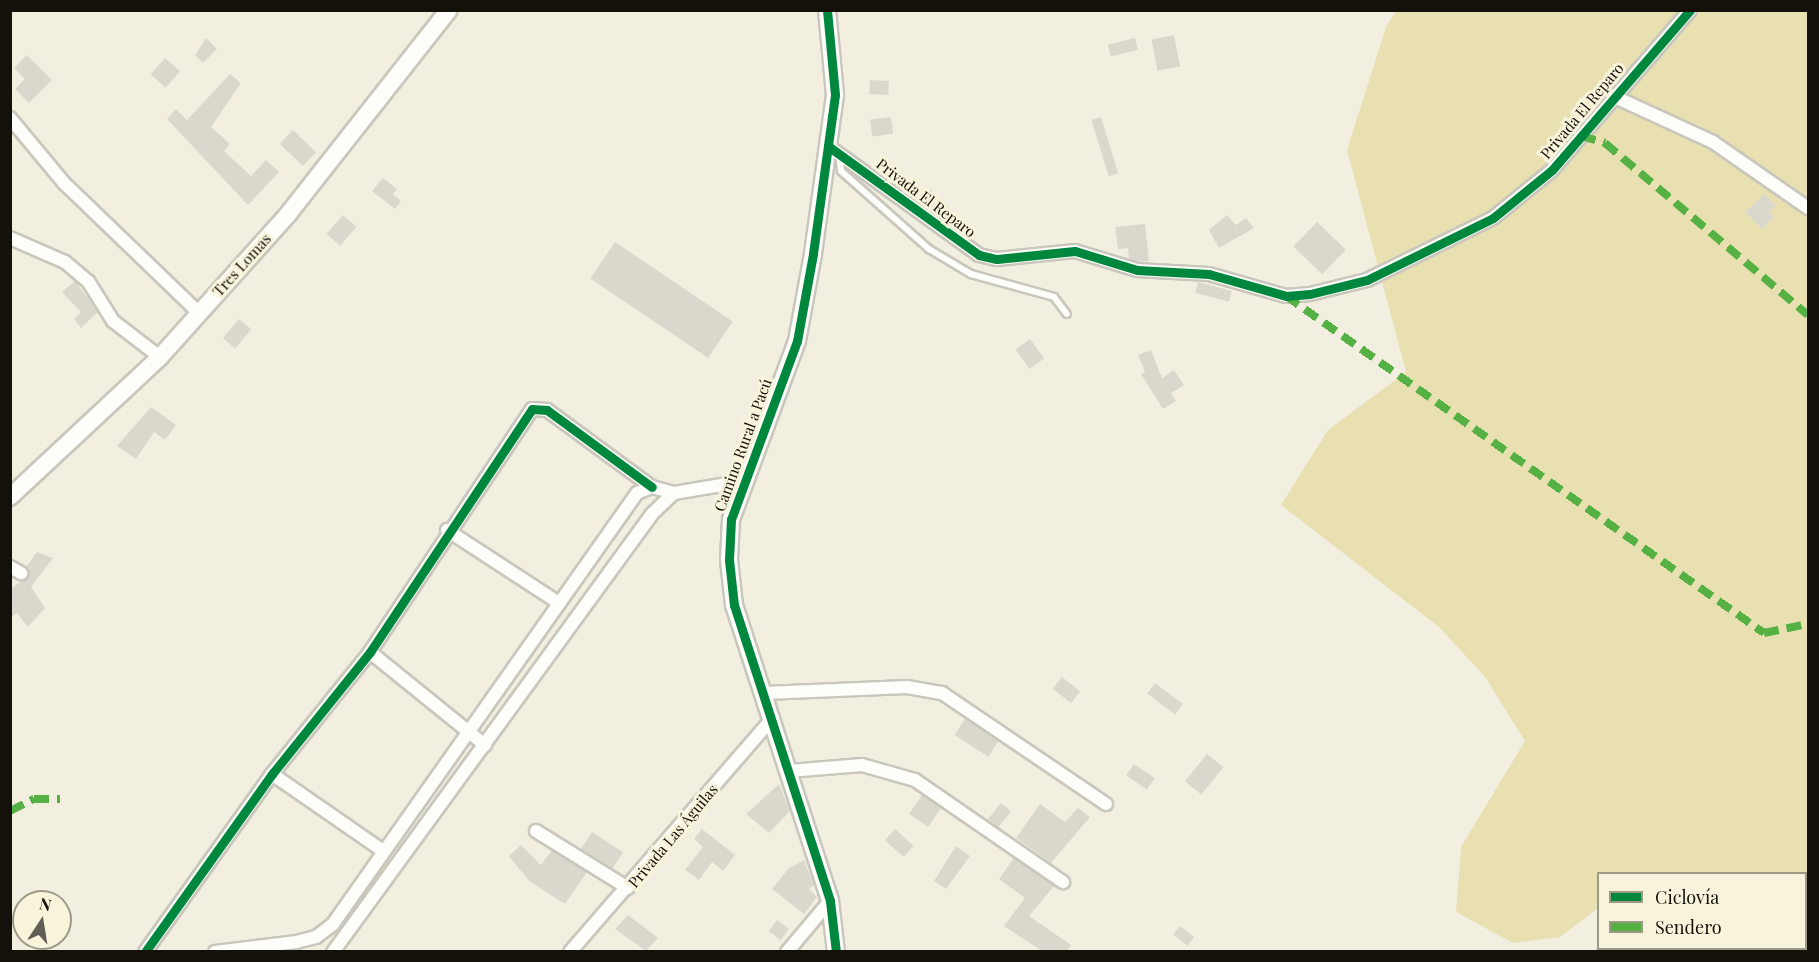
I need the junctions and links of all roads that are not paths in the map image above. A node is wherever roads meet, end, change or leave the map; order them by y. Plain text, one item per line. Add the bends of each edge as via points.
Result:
1 (449, 10) edge
2 (827, 10) edge
3 (1690, 10) edge
4 (1613, 96) junction
5 (10, 117) edge
6 (833, 148) junction
7 (1809, 208) edge
8 (10, 237) edge
9 (199, 313) junction
10 (1067, 314) dead end
11 (160, 357) junction
12 (745, 481) junction
13 (652, 487) junction
14 (674, 493) junction
15 (10, 497) edge
16 (447, 530) junction
17 (559, 603) junction
18 (370, 652) junction
19 (765, 693) junction
20 (773, 718) junction
21 (468, 732) junction
22 (485, 745) junction
23 (789, 771) junction
24 (272, 774) junction
25 (1106, 804) dead end
26 (536, 831) dead end
27 (383, 852) junction
28 (1063, 882) dead end
29 (628, 888) junction
30 (830, 901) junction
31 (251, 949) edge
32 (145, 951) edge
33 (215, 951) edge
34 (333, 951) edge
35 (570, 951) edge
36 (787, 951) edge
37 (836, 951) edge

1 - 9 street, Tres Lomas via 304,195
2 - 6 street, Camino Rural a Pacú via 835,95
3 - 4 street, Privada El Reparo
4 - 6 street, Privada El Reparo via 1552,170 1493,218 1367,280 1286,296 1209,274 1137,270 1075,251 997,259 979,255 953,242
4 - 7 street via 1713,142
5 - 9 street via 64,183
6 - 10 lane via 841,171 929,249 971,274 1054,297
6 - 12 street, Camino Rural a Pacú via 797,340
8 - 11 street via 65,261 88,281 113,321
9 - 11 street, Tres Lomas
11 - 15 street, Tres Lomas
12 - 14 street
12 - 19 street, Camino Rural a Pacú via 731,519 729,560 734,605
13 - 14 street
13 - 16 street via 547,411 532,409
13 - 17 street via 637,493
14 - 22 street via 652,514
16 - 17 street
16 - 18 street
17 - 21 street
18 - 21 street
18 - 24 street
19 - 20 street, Camino Rural a Pacú
19 - 25 street via 907,687 942,693
20 - 23 street, Camino Rural a Pacú
20 - 29 street, Privada Las Águilas
21 - 22 street
21 - 27 street
22 - 34 street
23 - 28 street via 862,765 915,780
23 - 30 street, Camino Rural a Pacú
24 - 27 street
24 - 32 street
26 - 29 street
27 - 31 street via 333,924 316,937
29 - 35 street, Privada Las Águilas
30 - 36 street
30 - 37 street, Camino Rural a Pacú
31 - 33 street

